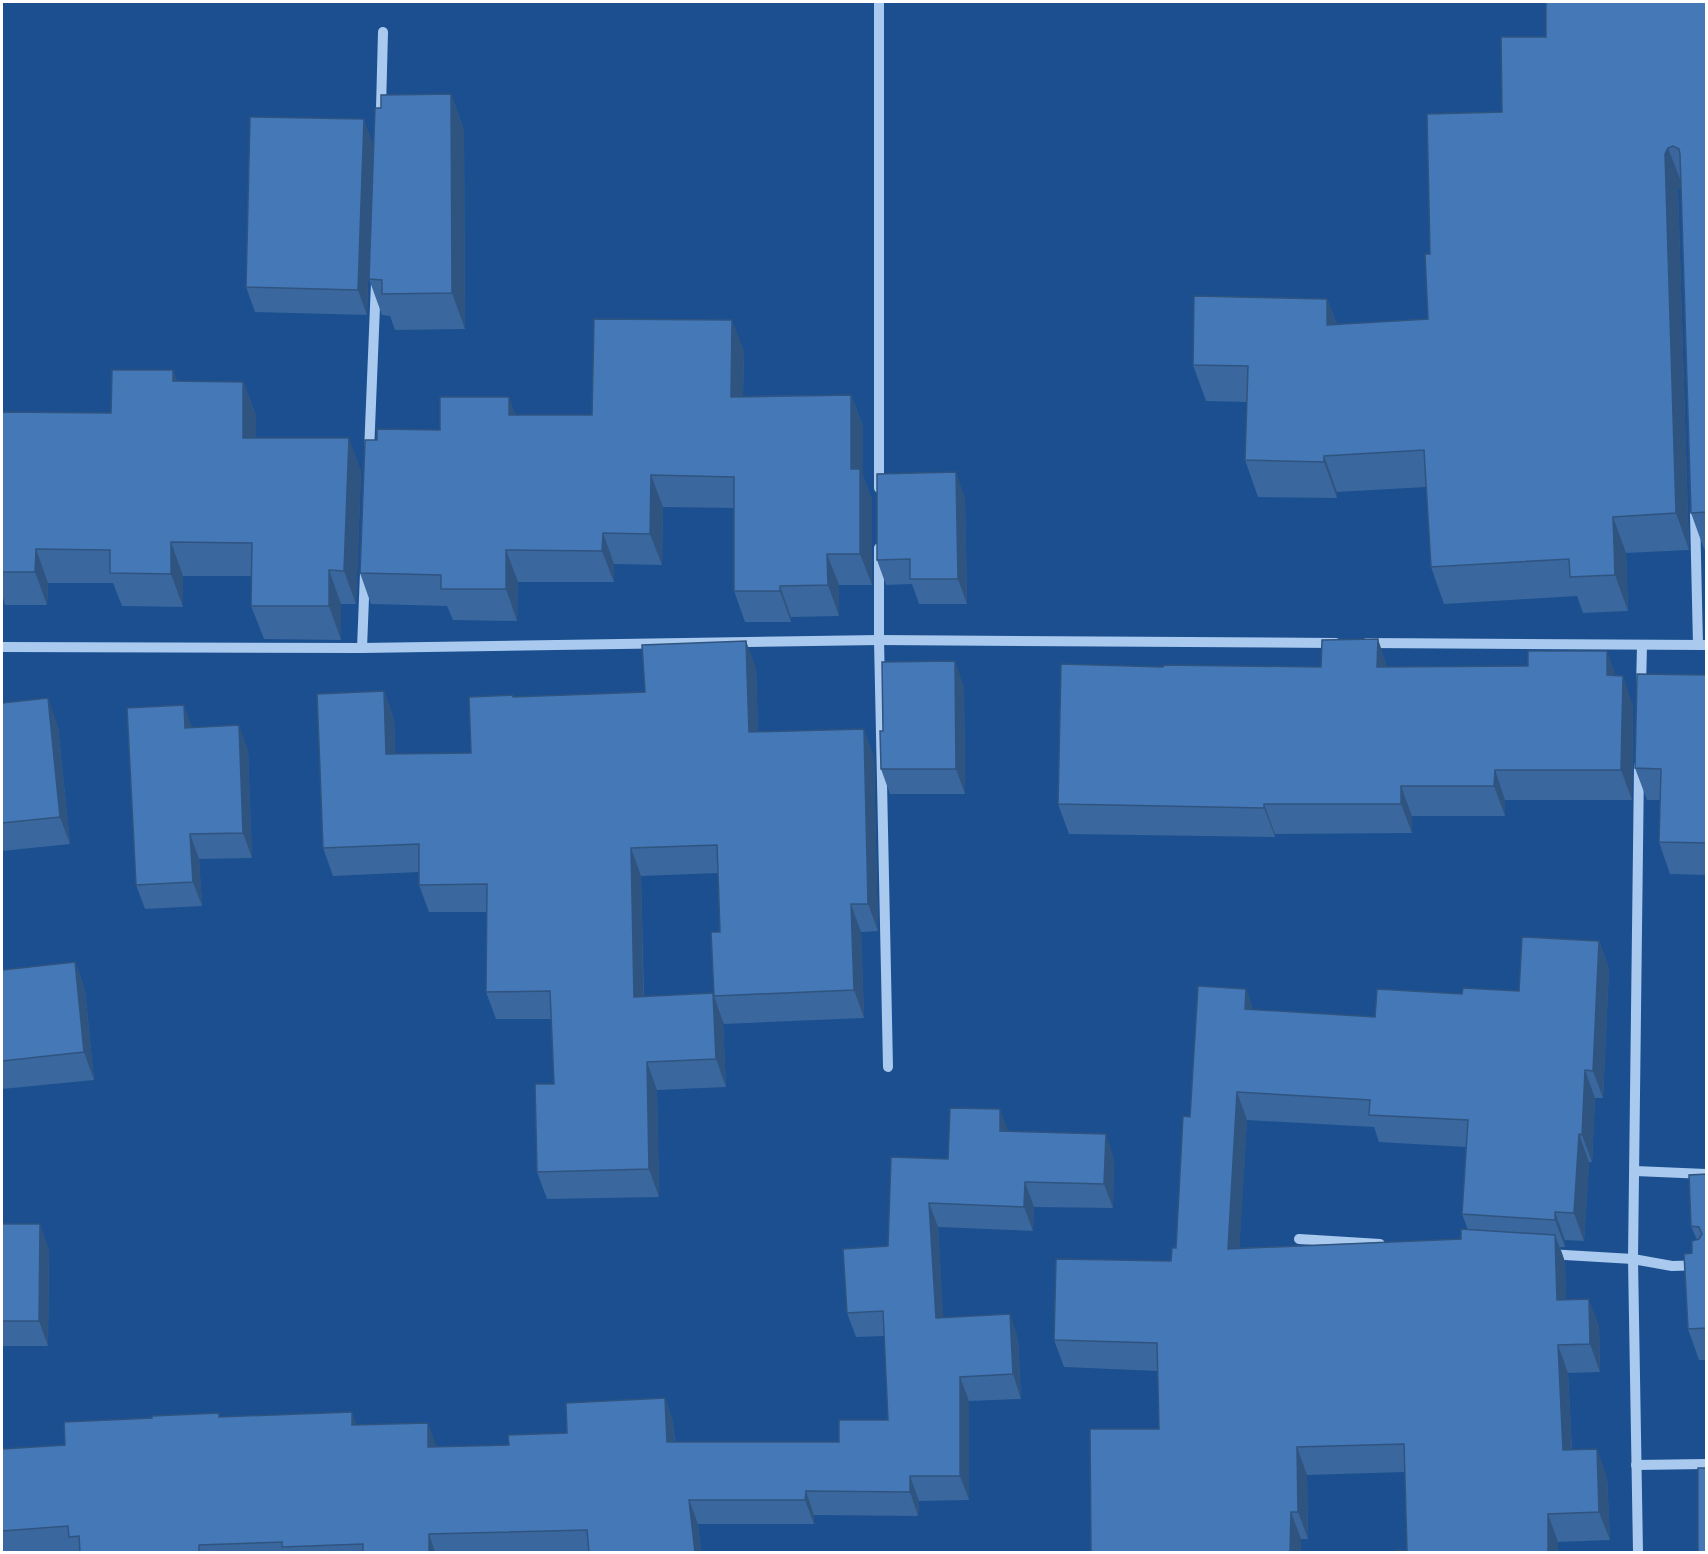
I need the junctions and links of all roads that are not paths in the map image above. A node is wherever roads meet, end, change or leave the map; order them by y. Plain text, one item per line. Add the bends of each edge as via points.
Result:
1 (879, 2) edge
2 (383, 32) dead end
3 (381, 122) edge
4 (376, 270) edge
5 (368, 466) edge
6 (879, 498) edge
7 (1695, 500) edge
8 (879, 533) edge
9 (365, 556) edge
10 (879, 640) junction
11 (1702, 645) edge
12 (1642, 646) junction
13 (2, 647) edge
14 (362, 648) junction
15 (1641, 692) edge
16 (1640, 751) edge
17 (888, 1067) dead end
18 (1635, 1171) junction
19 (1707, 1174) edge
20 (1299, 1239) dead end
21 (1395, 1245) edge
22 (1538, 1253) edge
23 (1633, 1259) junction
24 (1707, 1265) edge
25 (1707, 1464) edge
26 (1636, 1465) junction
27 (1638, 1552) edge

1 - 6 street
2 - 3 street
4 - 5 street
7 - 11 street
8 - 10 street
9 - 14 street
10 - 12 street
10 - 14 street
10 - 17 street
11 - 12 street
12 - 15 street
13 - 14 street
16 - 18 street
18 - 19 street
18 - 23 street
20 - 21 street
22 - 23 street
23 - 24 street via 1672,1266
23 - 26 street
25 - 26 street
26 - 27 street

